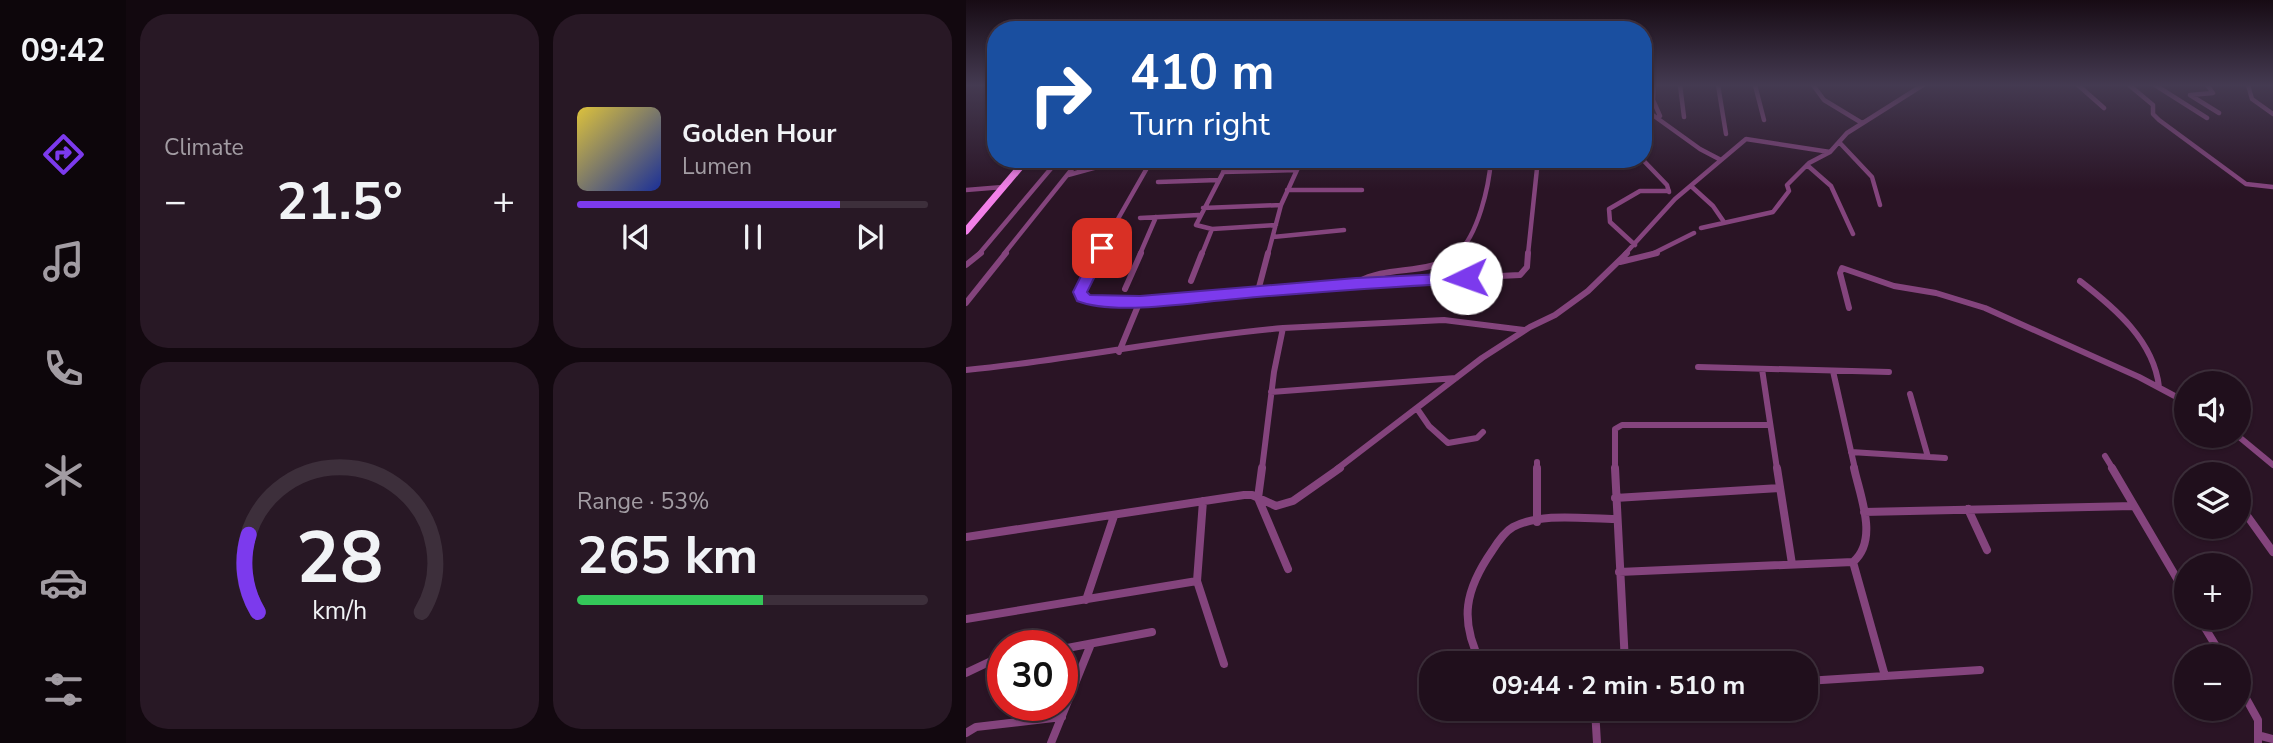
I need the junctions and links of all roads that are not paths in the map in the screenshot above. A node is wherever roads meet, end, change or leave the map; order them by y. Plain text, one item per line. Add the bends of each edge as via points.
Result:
1 (1661, 120) edge
2 (1664, 120) edge
3 (1724, 120) edge
4 (1857, 120) edge
5 (1867, 120) edge
6 (2159, 120) edge
7 (1666, 123) junction
8 (1862, 123) junction
9 (1726, 134) dead end
10 (1839, 142) junction
11 (1830, 152) junction
12 (1721, 160) junction
13 (1807, 165) junction
14 (1019, 168) edge
15 (1052, 168) edge
16 (1073, 168) edge
17 (1094, 168) edge
18 (1147, 168) edge
19 (1225, 168) edge
20 (1490, 168) edge
21 (1537, 168) edge
22 (1651, 168) edge
23 (1297, 170) joint
24 (1223, 172) junction
25 (1068, 175) junction
26 (1218, 180) junction
27 (1158, 182) dead end
28 (1691, 186) junction
29 (1003, 187) junction
30 (2273, 187) edge
31 (966, 190) edge
32 (1287, 190) junction
33 (1362, 190) dead end
34 (1668, 191) junction
35 (1675, 199) junction
36 (1281, 205) junction
37 (1880, 205) dead end
38 (1203, 208) junction
39 (1199, 215) junction
40 (1156, 217) junction
41 (1140, 218) dead end
42 (1724, 222) junction
43 (1276, 225) junction
44 (1702, 228) dead end
45 (1212, 229) junction
46 (1344, 230) dead end
47 (966, 231) edge
48 (1693, 233) dead end
49 (1853, 234) dead end
50 (1273, 237) junction
51 (1635, 245) junction
52 (1618, 262) junction
53 (966, 265) edge
54 (1191, 281) dead end
55 (2080, 281) dead end
56 (1356, 283) junction
57 (1125, 289) dead end
58 (1258, 291) junction
59 (1140, 302) junction
60 (966, 303) edge
61 (1849, 308) dead end
62 (1283, 328) junction
63 (1526, 330) junction
64 (1119, 352) junction
65 (1698, 367) dead end
66 (1762, 369) junction
67 (966, 370) edge
68 (1833, 371) junction
69 (1889, 372) dead end
70 (1458, 377) junction
71 (2159, 387) junction
72 (1271, 392) junction
73 (1910, 394) dead end
74 (2174, 395) edge
75 (1418, 410) junction
76 (1770, 425) junction
77 (1483, 432) dead end
78 (2251, 447) edge
79 (1851, 452) junction
80 (2105, 456) dead end
81 (1928, 457) junction
82 (1945, 458) dead end
83 (1537, 462) dead end
84 (2273, 465) edge
85 (1780, 488) junction
86 (1258, 498) junction
87 (1615, 498) junction
88 (1203, 501) junction
89 (2134, 506) junction
90 (1968, 509) junction
91 (1864, 512) junction
92 (1114, 516) junction
93 (1616, 519) junction
94 (2251, 521) edge
95 (1537, 522) junction
96 (966, 537) edge
97 (1987, 550) dead end
98 (2273, 552) edge
99 (1853, 562) junction
100 (1792, 564) junction
101 (1288, 569) dead end
102 (1619, 572) junction
103 (2174, 574) edge
104 (1197, 581) junction
105 (1086, 600) junction
106 (966, 619) edge
107 (1152, 632) dead end
108 (1091, 644) junction
109 (1078, 646) edge
110 (1475, 651) edge
111 (1624, 651) edge
112 (987, 663) edge
113 (1224, 664) dead end
114 (1980, 670) dead end
115 (966, 673) edge
116 (1885, 676) junction
117 (1078, 677) edge
118 (1818, 680) edge
119 (2251, 706) edge
120 (1028, 721) edge
121 (1060, 721) edge
122 (1596, 721) edge
123 (966, 733) edge
124 (2260, 739) edge
125 (2273, 739) edge
126 (1051, 743) edge
127 (1597, 743) edge

1 - 7 street
2 - 7 street
3 - 9 street
4 - 8 street
5 - 8 street
6 - 30 street via 2246,184
7 - 12 street
8 - 10 street
10 - 11 street
10 - 37 street via 1871,175
11 - 12 street via 1750,138
11 - 13 street
12 - 28 street
13 - 42 street via 1787,185 1789,191 1773,212
13 - 49 street via 1835,191
14 - 29 main road
15 - 53 street via 985,249
16 - 25 street
17 - 25 street
18 - 59 street via 1080,292 1088,300
19 - 24 street
20 - 56 street via 1489,186 1460,252 1425,269 1367,277
21 - 56 street via 1527,267 1520,275
22 - 34 street
23 - 24 street
23 - 32 street
24 - 26 street
25 - 60 street
26 - 27 street
26 - 38 street
28 - 35 street
28 - 42 street
29 - 31 street
29 - 47 main road
32 - 33 street
32 - 36 street
34 - 35 street
34 - 51 street via 1640,191 1609,208 1611,222
35 - 51 street
36 - 38 street
36 - 43 street
38 - 39 street
39 - 40 street
39 - 45 street via 1196,225
40 - 41 street
40 - 57 street
42 - 44 street
43 - 45 street
43 - 50 street
45 - 54 street
46 - 50 street
48 - 52 street via 1645,258
50 - 58 street
51 - 52 street
52 - 63 street via 1588,291
55 - 71 street via 2137,334 2157,370
56 - 58 street
58 - 59 street
59 - 64 street
61 - 71 street via 1842,268 1894,286 1974,303
62 - 63 street via 1444,320
62 - 64 street
62 - 72 street
63 - 70 street
64 - 67 street
65 - 66 street
66 - 68 street
66 - 76 street
68 - 69 street
68 - 79 street
70 - 72 street
70 - 75 street
71 - 74 street
72 - 86 street
73 - 81 street
75 - 77 street via 1448,443 1477,438
75 - 86 street via 1293,501 1276,506
76 - 85 street
76 - 87 street via 1617,426
78 - 84 street
79 - 81 street
79 - 91 street
80 - 89 street
81 - 82 street
83 - 95 street
85 - 87 street
85 - 100 street
86 - 88 street
86 - 101 street
87 - 93 street
88 - 92 street
88 - 104 street
89 - 90 street
89 - 103 street
90 - 91 street
90 - 97 street
91 - 99 street via 1867,532 1860,556
92 - 96 street
92 - 105 street
93 - 95 street
93 - 102 street
94 - 98 street
95 - 110 street via 1509,529 1473,580 1468,600 1469,637
99 - 100 street
99 - 116 street
100 - 102 street
102 - 111 street
104 - 105 street
104 - 113 street
105 - 106 street
107 - 108 street
108 - 109 street
108 - 117 street
112 - 115 street
114 - 116 street
116 - 118 street
119 - 124 street
120 - 123 street via 976,727
121 - 126 street
122 - 127 street
124 - 125 street

